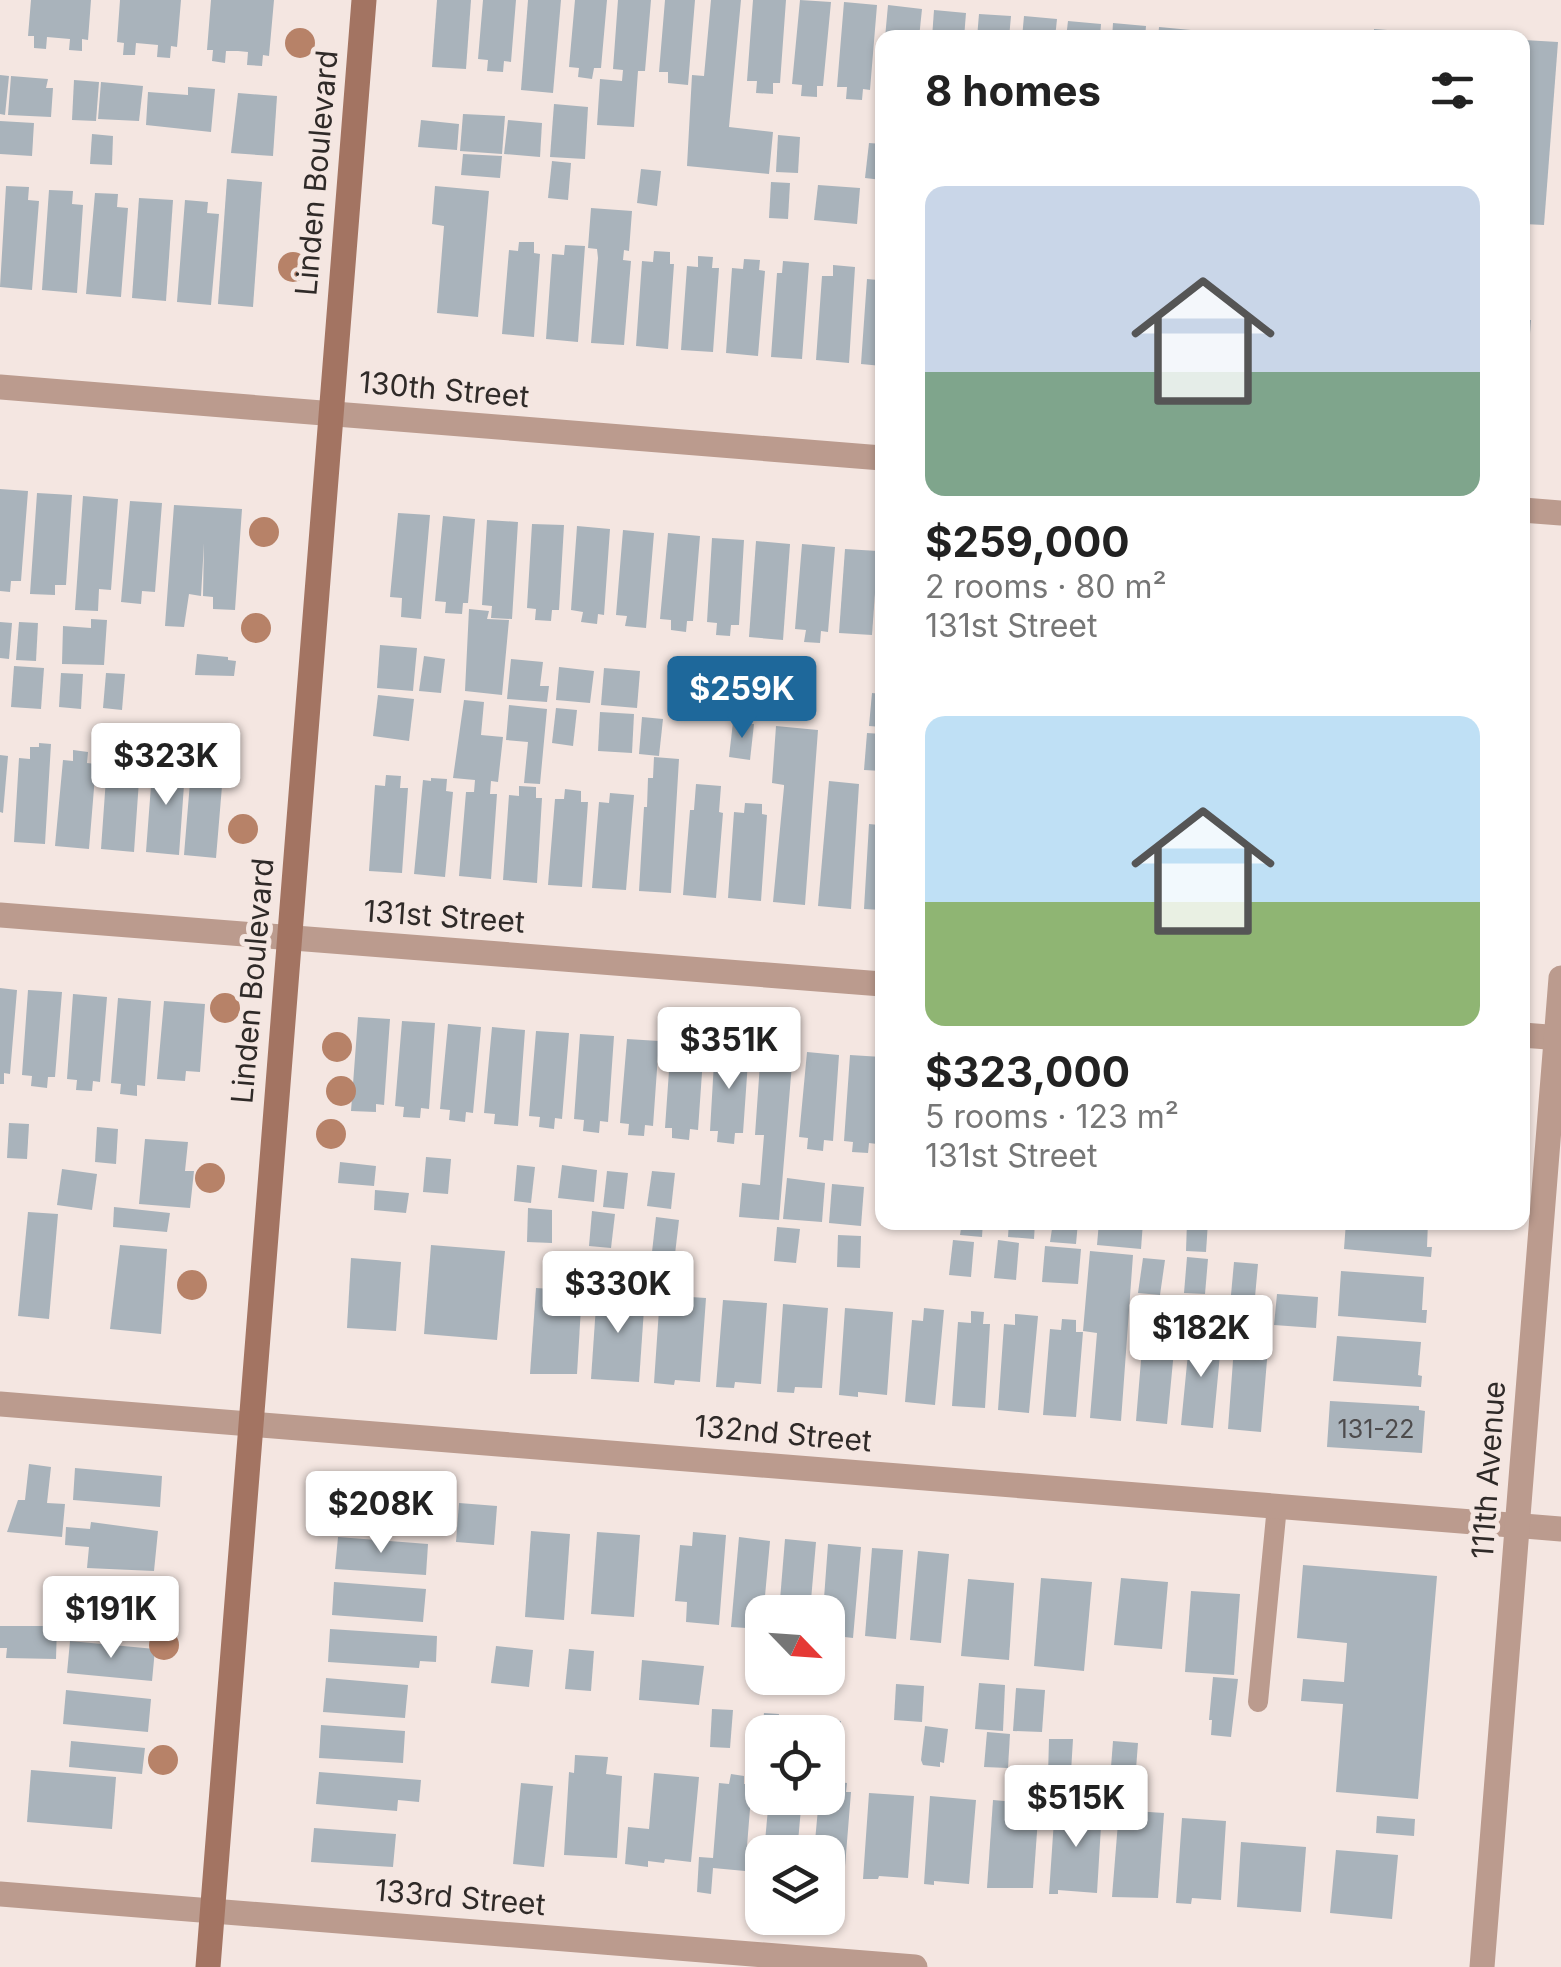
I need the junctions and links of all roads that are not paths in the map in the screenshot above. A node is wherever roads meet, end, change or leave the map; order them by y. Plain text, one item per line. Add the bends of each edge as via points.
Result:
1 (364, 0) edge
2 (0, 388) edge
3 (331, 413) junction
4 (875, 457) edge
5 (1530, 511) edge
6 (1561, 513) edge
7 (0, 915) edge
8 (290, 938) junction
9 (1561, 978) edge
10 (875, 983) edge
11 (1530, 1036) edge
12 (1559, 1038) edge
13 (0, 1404) edge
14 (251, 1423) junction
15 (1277, 1506) junction
16 (1517, 1525) junction
17 (1561, 1529) edge
18 (1258, 1702) dead end
19 (0, 1894) edge
20 (212, 1912) junction
21 (208, 1967) edge
22 (915, 1967) edge
23 (1482, 1967) edge

1 - 3 main road, Linden Boulevard
2 - 3 street, 130th Street
3 - 4 street, 130th Street
3 - 8 main road, Linden Boulevard
5 - 6 street
7 - 8 street, 131st Street
8 - 10 street, 131st Street
8 - 14 main road, Linden Boulevard
9 - 12 street, 111th Avenue
11 - 12 street
12 - 16 street, 111th Avenue
13 - 14 street, 132nd Street
14 - 15 street, 132nd Street
14 - 20 main road, Linden Boulevard
15 - 16 street, 132nd Street
15 - 18 lane
16 - 17 street, 132nd Street
16 - 23 street, 111th Avenue
19 - 20 street, 133rd Street
20 - 21 main road, Linden Boulevard
20 - 22 street, 133rd Street

